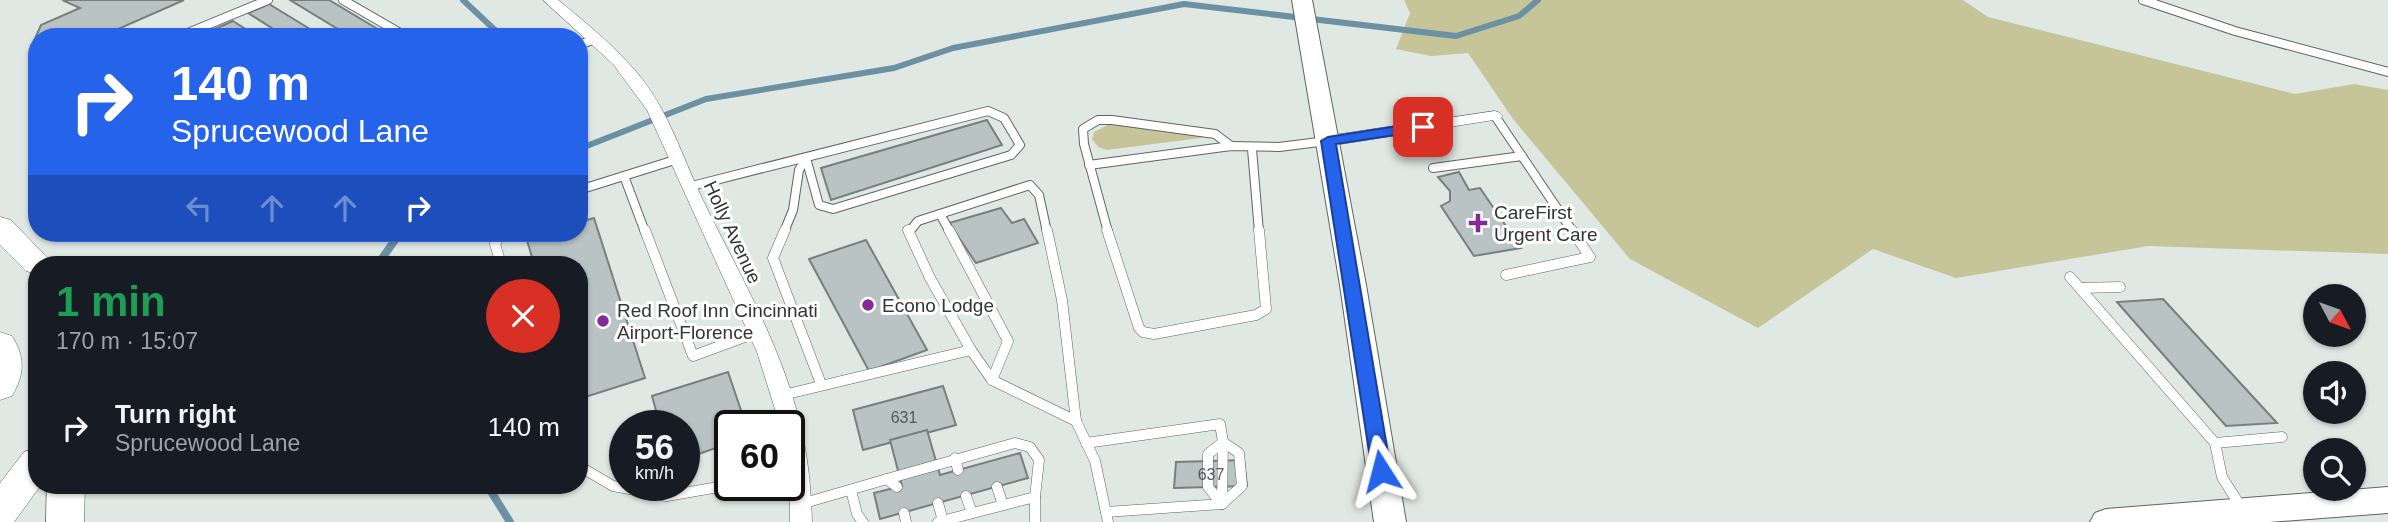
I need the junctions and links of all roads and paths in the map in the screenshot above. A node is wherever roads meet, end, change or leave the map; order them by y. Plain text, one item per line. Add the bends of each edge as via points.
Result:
1 (268, 0) edge
2 (343, 0) edge
3 (550, 0) edge
4 (1302, 0) edge
5 (2143, 0) edge
6 (200, 28) edge
7 (391, 28) edge
8 (575, 28) edge
9 (588, 43) edge
10 (2388, 72) edge
11 (1495, 116) joint
12 (1328, 141) junction
13 (1231, 146) junction
14 (1252, 149) junction
15 (1522, 156) junction
16 (806, 158) junction
17 (678, 159) junction
18 (1089, 165) junction
19 (1433, 169) dead end
20 (624, 176) junction
21 (588, 187) edge
22 (688, 187) junction
23 (940, 214) junction
24 (0, 227) edge
25 (29, 256) edge
26 (1506, 275) dead end
27 (2070, 277) dead end
28 (2120, 287) dead end
29 (2080, 289) junction
30 (758, 332) junction
31 (0, 344) edge
32 (971, 350) junction
33 (992, 380) junction
34 (821, 384) junction
35 (0, 387) edge
36 (783, 396) junction
37 (785, 410) edge
38 (1076, 421) junction
39 (2282, 437) dead end
40 (1223, 442) junction
41 (1086, 443) junction
42 (2215, 443) junction
43 (955, 458) junction
44 (958, 470) dead end
45 (588, 471) edge
46 (28, 474) edge
47 (887, 479) junction
48 (897, 487) dead end
49 (997, 487) dead end
50 (714, 488) edge
51 (851, 490) junction
52 (66, 494) edge
53 (966, 496) dead end
54 (1035, 497) junction
55 (2388, 500) edge
56 (801, 503) joint
57 (938, 503) dead end
58 (1222, 504) junction
59 (1003, 505) junction
60 (0, 512) edge
61 (972, 513) junction
62 (2228, 516) edge
63 (1107, 517) edge
64 (940, 521) edge
65 (65, 522) edge
66 (800, 522) edge
67 (863, 522) edge
68 (1035, 522) edge
69 (1390, 522) edge
70 (2106, 522) edge

1 - 6 lane
2 - 7 lane
3 - 8 street, Holly Avenue
4 - 12 main road
5 - 10 lane via 2235,31
9 - 17 street, Holly Avenue via 637,82
11 - 12 street
11 - 15 lane
12 - 14 lane
12 - 69 main road
13 - 14 lane
13 - 18 lane
13 - 18 lane via 1215,134 1098,120 1085,126 1082,133
14 - 18 lane via 1267,305 1261,314 1154,334 1139,328
15 - 19 lane
15 - 26 lane via 1590,257
16 - 16 lane via 988,111 1003,115 1020,145 1011,155 833,209 819,205
16 - 22 lane
16 - 34 lane via 799,170 793,209 773,258
17 - 20 lane
17 - 22 street, Holly Avenue
20 - 21 lane
20 - 30 lane via 693,356
22 - 30 street, Holly Avenue
23 - 32 lane via 918,221 908,230
23 - 33 lane via 1008,341
23 - 38 lane via 1030,185 1039,195 1062,300
24 - 25 highway
27 - 29 lane
28 - 29 lane
29 - 42 lane
30 - 36 street, Holly Avenue
31 - 35 highway via 6,358
32 - 33 lane
32 - 34 lane
33 - 38 lane
34 - 36 lane
36 - 37 street, Holly Avenue
38 - 41 lane
39 - 42 lane
40 - 41 lane via 1220,424
40 - 58 lane
40 - 58 lane via 1208,454 1208,487
40 - 58 lane via 1239,453 1242,486
41 - 63 lane via 1095,461
42 - 62 lane via 2215,464 2226,486
43 - 44 lane
43 - 47 lane
43 - 54 lane via 987,456 1014,443 1030,447 1039,460
45 - 50 lane via 613,486 667,496
46 - 60 highway
47 - 48 lane
47 - 51 lane
49 - 59 lane
51 - 56 lane
51 - 67 lane
52 - 65 highway
53 - 61 lane
54 - 59 lane
54 - 68 lane
55 - 62 main road
56 - 66 street, Holly Avenue
57 - 64 lane
58 - 63 lane
59 - 61 lane
61 - 64 lane
62 - 70 main road

